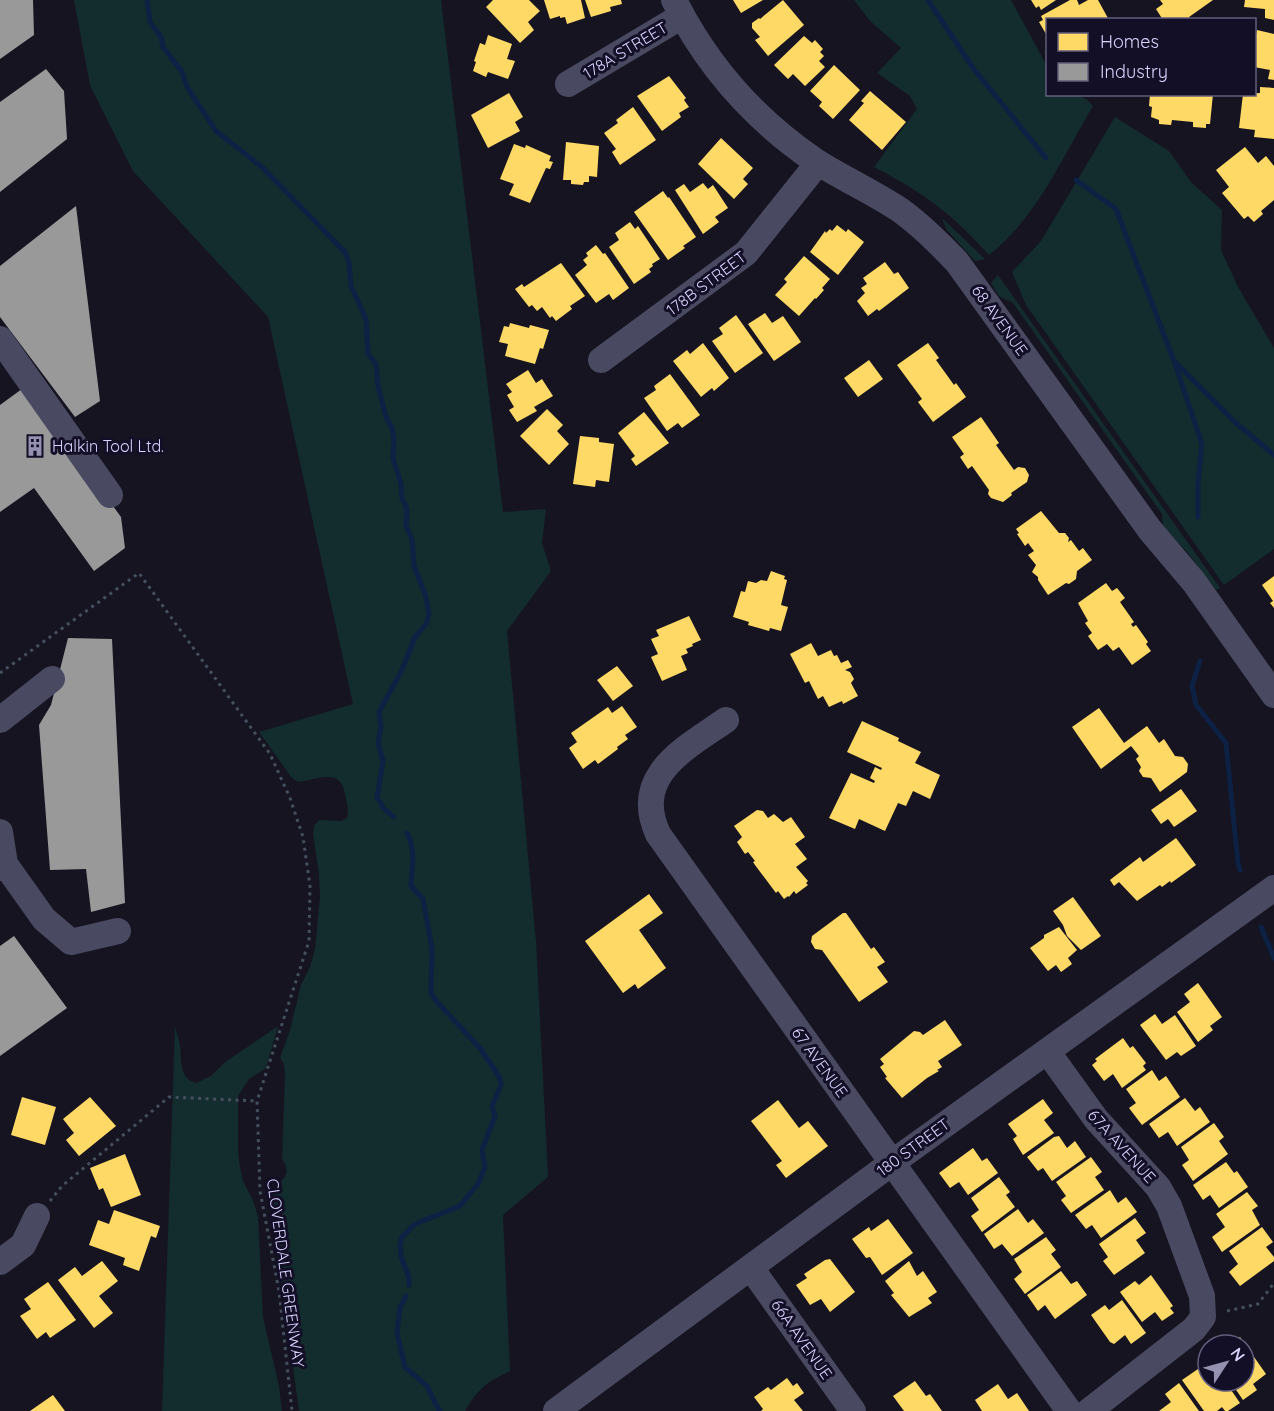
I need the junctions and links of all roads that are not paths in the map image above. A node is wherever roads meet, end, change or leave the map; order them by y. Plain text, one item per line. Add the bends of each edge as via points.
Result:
1 (678, 8) edge
2 (568, 84) dead end
3 (818, 162) junction
4 (0, 339) edge
5 (601, 360) dead end
6 (110, 495) dead end
7 (52, 679) dead end
8 (1274, 695) edge
9 (0, 720) edge
10 (726, 720) dead end
11 (0, 832) edge
12 (2, 866) edge
13 (1274, 888) edge
14 (118, 931) dead end
15 (1047, 1051) junction
16 (893, 1162) junction
17 (37, 1216) road end
18 (0, 1262) edge
19 (751, 1268) junction
20 (556, 1411) edge
21 (853, 1411) edge
22 (1069, 1411) edge
23 (1089, 1411) edge

1 - 2 street, 178A STREET
1 - 3 street, 68 AVENUE via 714,66 752,109
3 - 5 street, 178B STREET via 746,253
3 - 8 street, 68 AVENUE via 898,209 957,262
4 - 6 street
7 - 9 street
10 - 16 street, 67 AVENUE via 682,750 658,775 650,803 651,820 666,848
11 - 12 street
12 - 14 street via 44,919 71,942
13 - 15 street, 180 STREET
15 - 16 street, 180 STREET
15 - 23 street, 67A AVENUE via 1096,1119 1158,1187 1169,1206 1202,1296 1215,1314
16 - 19 street, 180 STREET
16 - 22 street, 67 AVENUE
17 - 18 street via 22,1245
19 - 20 street, 180 STREET
19 - 21 street, 66A AVENUE

